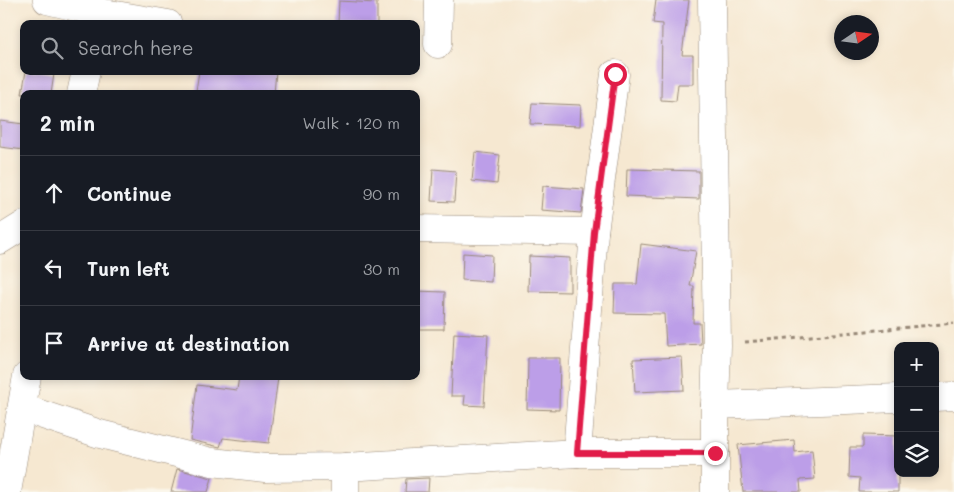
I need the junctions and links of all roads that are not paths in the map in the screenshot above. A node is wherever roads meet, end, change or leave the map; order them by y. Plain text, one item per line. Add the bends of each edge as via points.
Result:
1 (47, 0) edge
2 (439, 0) edge
3 (712, 0) edge
4 (97, 12) edge
5 (144, 20) edge
6 (438, 44) dead end
7 (615, 74) dead end
8 (85, 75) edge
9 (82, 90) edge
10 (20, 228) edge
11 (420, 230) edge
12 (594, 232) junction
13 (0, 240) edge
14 (27, 380) edge
15 (954, 396) edge
16 (939, 397) edge
17 (894, 398) edge
18 (715, 405) junction
19 (22, 408) junction
20 (577, 453) junction
21 (715, 453) junction
22 (345, 480) edge
23 (7, 492) edge
24 (716, 492) edge

1 - 4 street
2 - 6 street
3 - 18 street
4 - 5 street
7 - 12 street
8 - 9 street
10 - 13 street
11 - 12 street
12 - 20 street
14 - 19 street
15 - 16 street
17 - 18 street
18 - 21 street
19 - 22 street via 100,434 212,462
19 - 23 street
20 - 21 street
20 - 22 street
21 - 24 street

